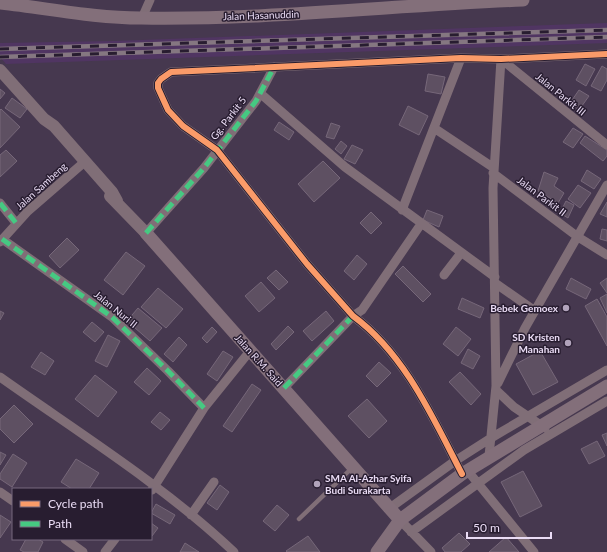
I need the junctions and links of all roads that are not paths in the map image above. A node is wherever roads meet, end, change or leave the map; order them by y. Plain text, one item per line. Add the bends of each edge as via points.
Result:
1 (150, 0) edge
2 (497, 0) edge
3 (523, 0) edge
4 (0, 3) edge
5 (410, 3) edge
6 (0, 9) edge
7 (41, 9) junction
8 (142, 18) junction
9 (607, 54) edge
10 (461, 58) junction
11 (501, 60) junction
12 (274, 66) junction
13 (0, 70) edge
14 (261, 94) junction
15 (44, 119) junction
16 (434, 128) junction
17 (607, 145) edge
18 (217, 150) junction
19 (82, 165) junction
20 (494, 170) junction
21 (607, 185) edge
22 (117, 201) junction
23 (0, 203) edge
24 (402, 210) junction
25 (16, 223) junction
26 (422, 224) junction
27 (146, 233) junction
28 (578, 237) junction
29 (1, 241) edge
30 (461, 253) junction
31 (607, 255) edge
32 (444, 275) dead end
33 (495, 280) junction
34 (535, 311) junction
35 (352, 316) junction
36 (250, 351) junction
37 (607, 370) edge
38 (0, 377) edge
39 (607, 386) edge
40 (284, 388) junction
41 (496, 388) junction
42 (607, 401) edge
43 (588, 405) junction
44 (204, 408) junction
45 (527, 417) junction
46 (540, 425) junction
47 (553, 433) junction
48 (491, 438) junction
49 (517, 439) junction
50 (524, 450) junction
51 (489, 456) junction
52 (455, 461) junction
53 (353, 467) junction
54 (464, 472) junction
55 (214, 482) dead end
56 (478, 484) junction
57 (153, 488) edge
58 (0, 492) edge
59 (429, 498) junction
60 (12, 500) edge
61 (390, 508) junction
62 (440, 512) junction
63 (191, 515) junction
64 (299, 519) dead end
65 (400, 520) junction
66 (411, 532) junction
67 (66, 540) edge
68 (114, 540) edge
69 (83, 552) edge
70 (105, 552) edge
71 (234, 552) edge
72 (377, 552) edge
73 (431, 552) edge
74 (534, 552) edge

1 - 8 street
2 - 3 main road, Jalan Hasanuddin
2 - 5 main road, Jalan Hasanuddin
4 - 7 main road, Jalan Hasanuddin
5 - 8 main road, Jalan Hasanuddin via 275,15
6 - 7 street
7 - 8 main road, Jalan Hasanuddin via 92,16
9 - 11 street
10 - 11 street
10 - 12 street
10 - 16 street
11 - 17 street, Jalan Parkit III
11 - 20 street
12 - 14 street, Gg. Parkit 5
12 - 18 street via 171,72 161,79 158,88 168,110 183,126
13 - 15 street, Jalan R.M. Said
14 - 18 street, Gg. Parkit 5
14 - 24 street via 345,167
15 - 19 street, Jalan R.M. Said
15 - 22 street, Jalan R.M. Said via 54,126
16 - 20 street, Jalan Parkit II
16 - 24 street
18 - 27 street, Gg. Parkit 5
18 - 35 street via 302,258
19 - 22 street, Jalan R.M. Said
19 - 25 street, Jalan Sambeng
20 - 28 street, Jalan Parkit II
20 - 33 street
21 - 28 street
22 - 27 street, Jalan R.M. Said
23 - 25 street
24 - 26 street
25 - 29 street, Jalan Sambeng
26 - 30 street
26 - 35 street via 365,306
27 - 36 main road, Jalan R.M. Said
28 - 31 street, Jalan Parkit II
28 - 34 street
29 - 44 street, Jalan Nuri II via 112,317
30 - 32 street
30 - 33 street
33 - 34 street
33 - 41 street
34 - 41 street
35 - 40 street
35 - 52 street via 376,337 396,360 436,422
36 - 40 main road, Jalan R.M. Said
36 - 44 street
37 - 45 street
38 - 57 street
39 - 43 main road
40 - 53 main road, Jalan R.M. Said
41 - 45 street
41 - 48 street
42 - 43 street
43 - 46 main road
43 - 47 street
44 - 57 street
45 - 46 street
45 - 48 street
46 - 47 street
46 - 49 main road
47 - 50 street
48 - 51 street
48 - 52 street
49 - 50 street
49 - 51 main road
50 - 56 street
51 - 54 main road
52 - 54 street
52 - 61 street
53 - 61 main road, Jalan R.M. Said
53 - 64 lane
54 - 56 street
54 - 59 main road
55 - 63 street
56 - 62 street
56 - 74 street
57 - 63 street
58 - 60 street
59 - 62 street
59 - 65 main road
61 - 65 main road, Jalan R.M. Said
62 - 66 street
63 - 71 street
65 - 66 street
65 - 72 main road
66 - 73 street
67 - 69 street
68 - 70 street

